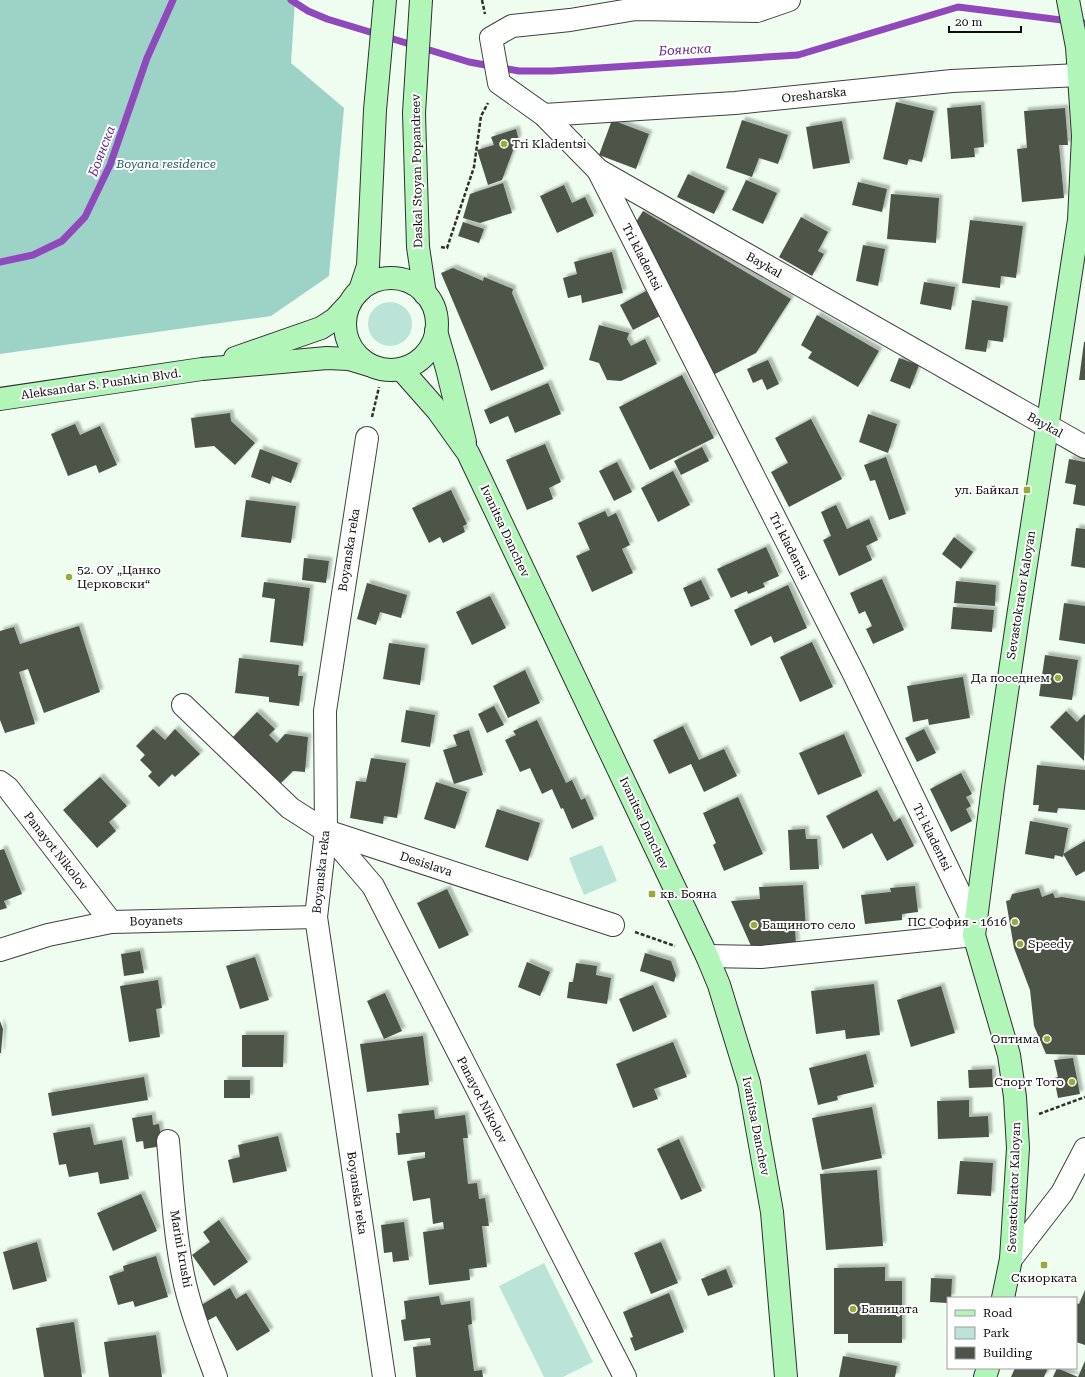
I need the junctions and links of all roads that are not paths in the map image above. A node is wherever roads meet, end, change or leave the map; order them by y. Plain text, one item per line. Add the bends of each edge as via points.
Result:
1 (385, 0) edge
2 (421, 0) edge
3 (789, 0) edge
4 (1068, 0) edge
5 (1082, 75) edge
6 (544, 115) junction
7 (598, 170) junction
8 (425, 294) junction
9 (354, 297) junction
10 (436, 331) junction
11 (202, 369) junction
12 (401, 369) junction
13 (375, 373) junction
14 (0, 398) edge
15 (1048, 426) junction
16 (367, 438) road end
17 (1085, 447) edge
18 (468, 453) junction
19 (183, 705) dead end
20 (0, 782) edge
21 (326, 832) junction
22 (316, 917) junction
23 (111, 922) junction
24 (613, 925) road end
25 (974, 930) junction
26 (0, 950) edge
27 (707, 956) junction
28 (168, 1141) dead end
29 (1085, 1149) edge
30 (1011, 1259) junction
31 (1003, 1297) edge
32 (216, 1377) edge
33 (384, 1377) edge
34 (624, 1377) edge
35 (786, 1377) edge

1 - 9 main road via 375,110 368,266
2 - 8 main road, Daskal Stoyan Popandreev via 414,113 418,247
3 - 6 street, Baykal via 757,11 636,9 512,26 491,38 499,83
4 - 5 main road, Sevastokrator Kaloyan
5 - 6 street, Oresharska via 952,81 735,103
5 - 15 main road, Sevastokrator Kaloyan via 1083,136 1079,220
6 - 7 street, Baykal
7 - 15 street, Baykal
7 - 25 street, Tri kladentsi via 854,674
8 - 9 main road via 413,284 397,278 369,283
8 - 10 main road via 436,319
9 - 11 main road, Aleksandar S. Pushkin Blvd. via 335,319 321,328
9 - 13 main road via 345,317 345,332 350,345
10 - 12 main road via 430,347 423,356
10 - 18 main road, Ivanitsa Danchev
11 - 13 main road, Aleksandar S. Pushkin Blvd. via 327,358 348,359
11 - 14 main road, Aleksandar S. Pushkin Blvd.
12 - 13 main road via 383,369
12 - 18 main road, Ivanitsa Danchev via 438,411
15 - 17 street, Baykal
15 - 25 main road, Sevastokrator Kaloyan
16 - 21 street, Boyanska reka via 325,711
18 - 27 main road, Ivanitsa Danchev
19 - 21 street, Desislava via 290,808
20 - 23 street, Panayot Nikolov via 8,788
21 - 22 street, Boyanska reka
21 - 24 street, Desislava
21 - 34 street, Panayot Nikolov via 373,886
22 - 23 street, Boyanets
22 - 33 street, Boyanska reka
23 - 26 street, Boyanets via 48,935
25 - 27 street via 761,957
25 - 30 main road, Sevastokrator Kaloyan via 1009,1055 1015,1097 1018,1148
27 - 35 main road, Ivanitsa Danchev via 719,985 749,1083 772,1212
28 - 32 street, Marini krushi via 173,1205 183,1275
29 - 30 street, Sevastokrator Kaloyan via 1062,1194
30 - 31 main road, Sevastokrator Kaloyan

